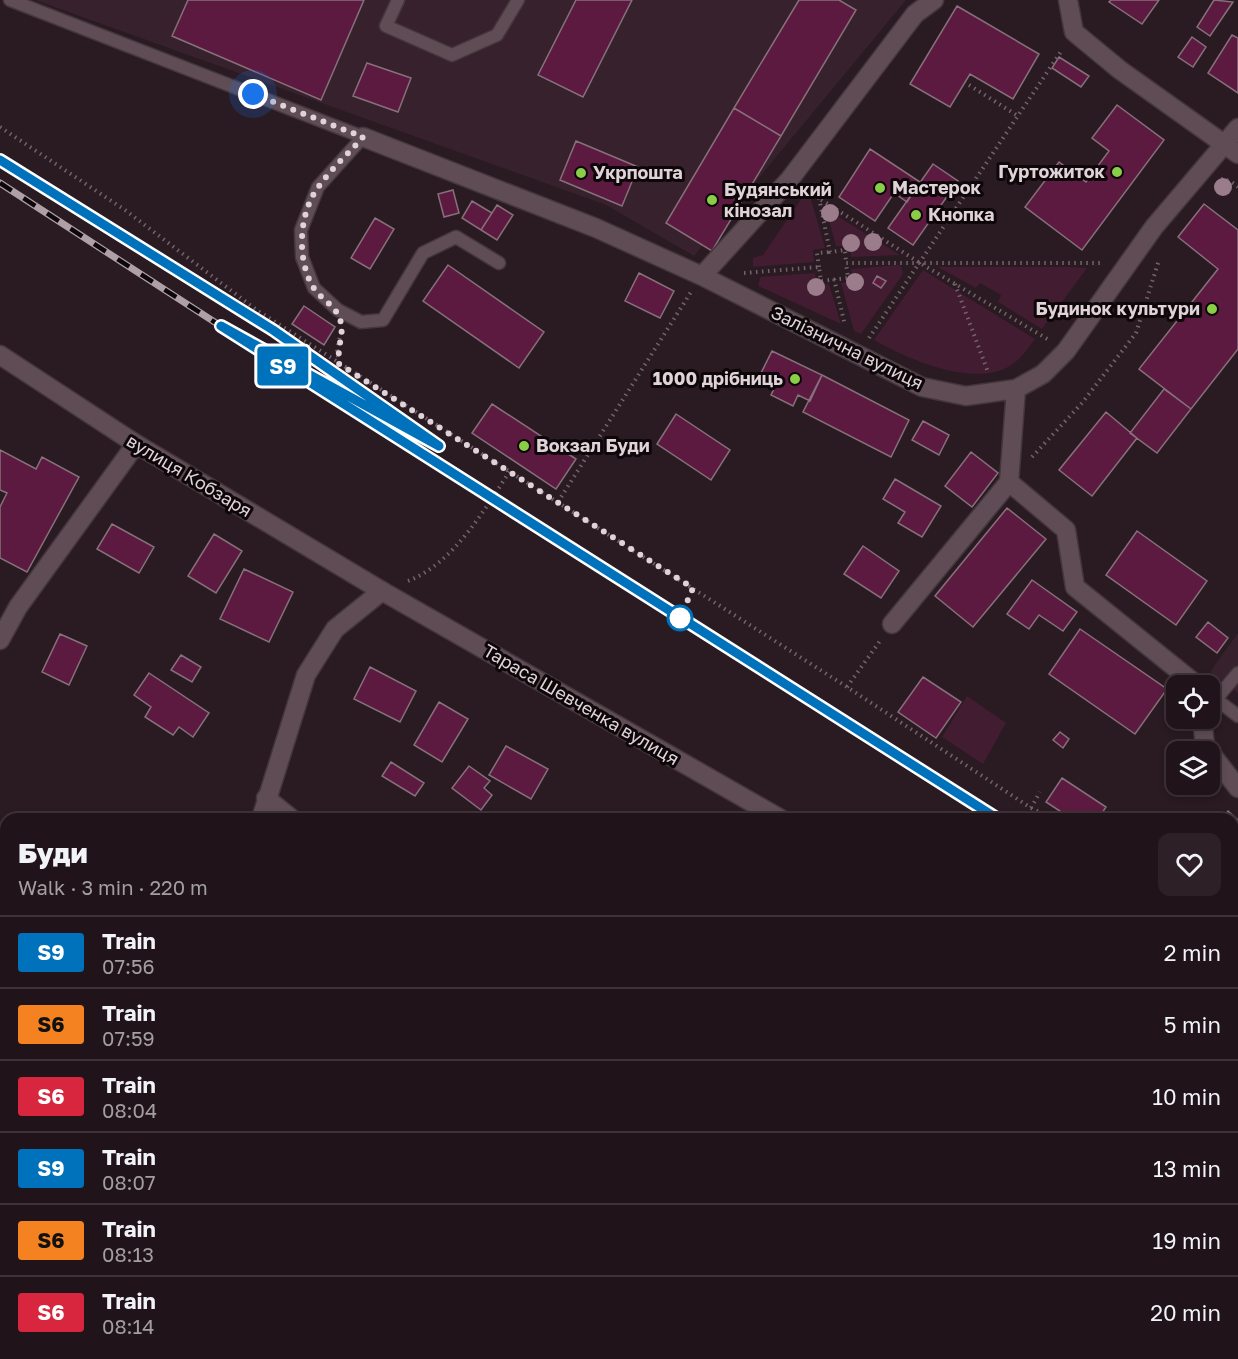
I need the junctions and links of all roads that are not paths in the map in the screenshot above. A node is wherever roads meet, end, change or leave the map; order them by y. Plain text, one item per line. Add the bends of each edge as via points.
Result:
1 (10, 0) edge
2 (398, 0) edge
3 (518, 0) edge
4 (934, 0) edge
5 (1068, 0) edge
6 (1238, 128) edge
7 (363, 137) junction
8 (1223, 143) junction
9 (1238, 154) edge
10 (499, 262) dead end
11 (702, 276) junction
12 (0, 355) edge
13 (1016, 389) junction
14 (136, 444) junction
15 (1009, 482) junction
16 (382, 591) junction
17 (892, 624) road end
18 (0, 640) edge
19 (1238, 673) edge
20 (1185, 675) edge
21 (1220, 689) edge
22 (1220, 702) edge
23 (1238, 716) edge
24 (1203, 729) edge
25 (1238, 788) edge
26 (266, 798) junction
27 (262, 813) edge
28 (285, 813) edge
29 (770, 813) edge

1 - 7 lane
2 - 3 lane via 386,26 452,55 497,35
4 - 11 street via 915,14 790,179
5 - 8 street via 1074,32
6 - 8 street
7 - 10 lane via 318,187 301,230 302,257 314,288 338,310 361,322 383,320 423,253 456,237
7 - 11 street, Залізнична вулиця via 596,228
8 - 9 street
8 - 13 street via 1154,227 1066,351 1043,374
11 - 13 street, Залізнична вулиця via 922,387 966,396
12 - 14 street, вулиця Кобзаря
13 - 15 street
14 - 16 street, вулиця Кобзаря
14 - 18 street via 18,607
15 - 17 street
15 - 20 street via 1066,530 1075,587
16 - 26 street via 335,628 306,675
16 - 29 street, Тараса Шевченка вулиця
19 - 21 lane
22 - 23 lane
24 - 25 street via 1205,746
26 - 27 street
26 - 28 street

